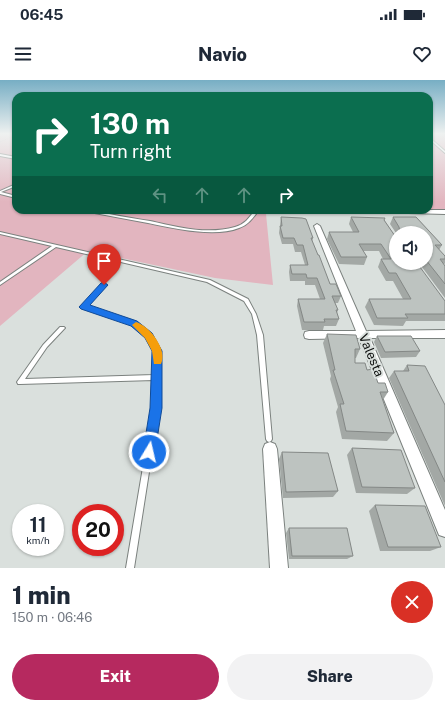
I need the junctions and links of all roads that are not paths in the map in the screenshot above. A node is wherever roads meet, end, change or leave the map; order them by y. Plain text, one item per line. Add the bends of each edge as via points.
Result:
1 (12, 187) edge
2 (0, 193) edge
3 (12, 196) edge
4 (433, 212) edge
5 (445, 212) edge
6 (106, 214) edge
7 (255, 214) edge
8 (317, 226) dead end
9 (0, 233) edge
10 (55, 246) junction
11 (0, 284) edge
12 (104, 285) dead end
13 (62, 328) dead end
14 (364, 334) junction
15 (445, 334) edge
16 (310, 335) dead end
17 (158, 376) junction
18 (269, 444) joint
19 (445, 529) edge
20 (130, 568) edge
21 (279, 568) edge

1 - 2 lane
2 - 3 lane
4 - 5 street
6 - 7 lane via 205,232 231,230 245,224
8 - 14 street, Valesta
9 - 10 lane
10 - 11 lane
10 - 18 lane via 208,281 246,300 254,314 260,335
12 - 17 lane via 84,307 134,323 149,335 157,351
13 - 17 lane via 45,346 20,382
14 - 15 street
14 - 16 street
14 - 19 street, Valesta
17 - 20 lane via 156,408
18 - 21 street

